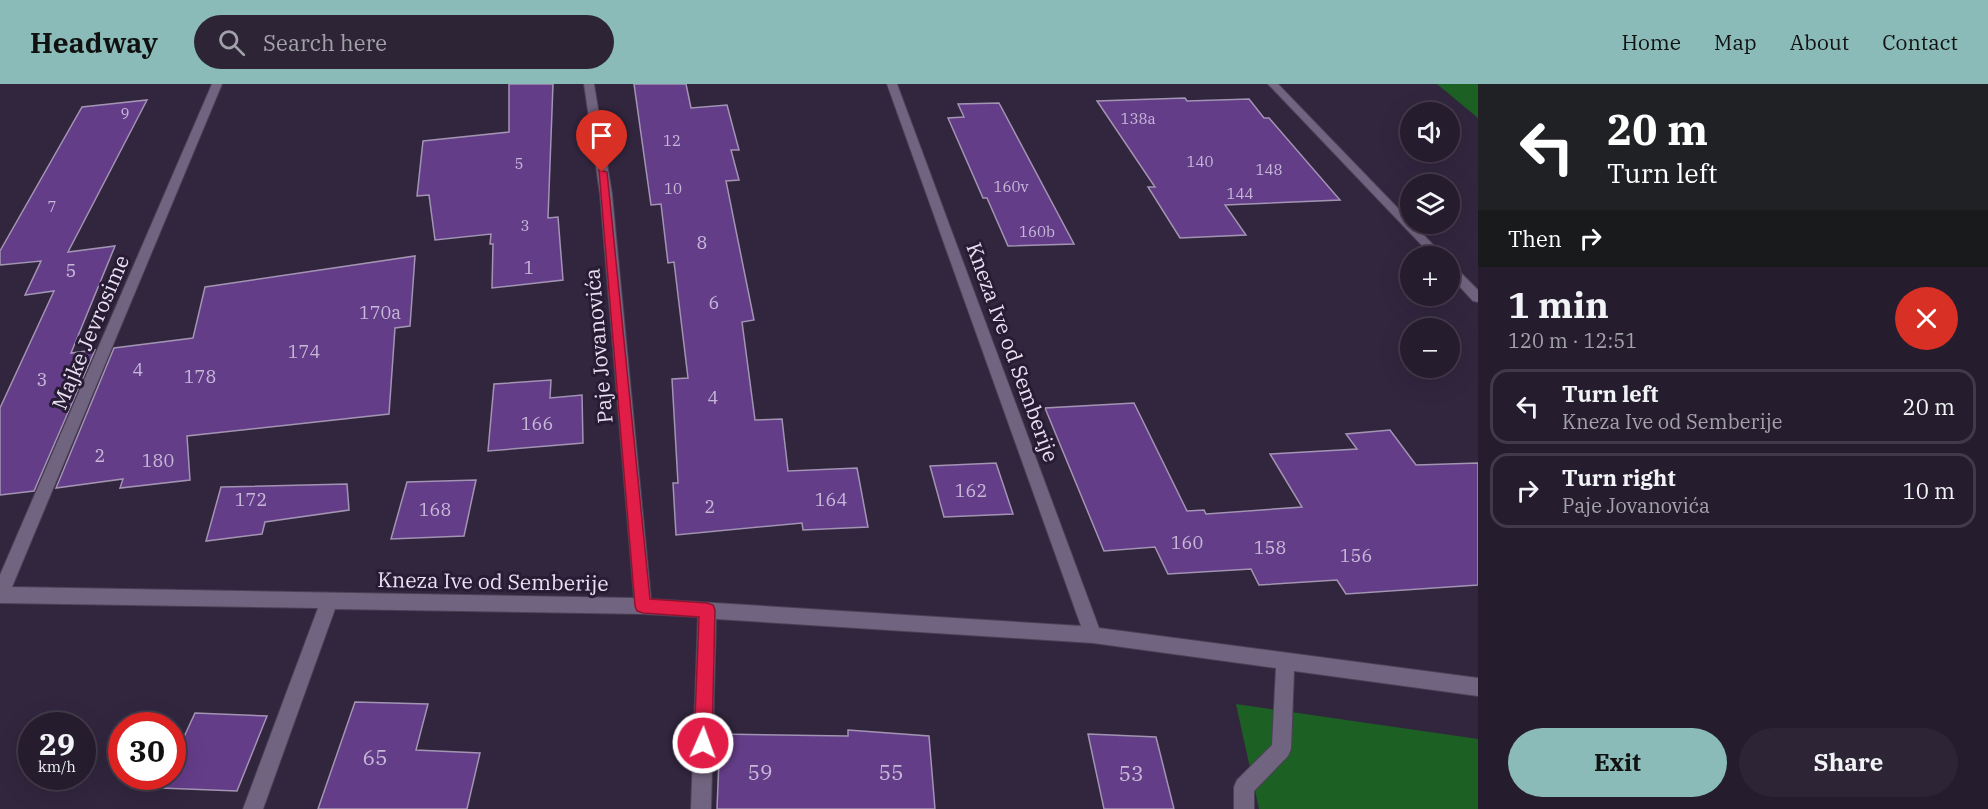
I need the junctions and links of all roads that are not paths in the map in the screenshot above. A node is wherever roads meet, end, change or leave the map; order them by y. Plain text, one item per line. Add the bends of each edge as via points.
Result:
1 (217, 84) edge
2 (589, 84) edge
3 (892, 84) edge
4 (1273, 84) edge
5 (1428, 246) edge
6 (1460, 279) edge
7 (1478, 298) edge
8 (0, 595) edge
9 (329, 601) junction
10 (643, 606) junction
11 (707, 610) junction
12 (1093, 635) junction
13 (1286, 661) junction
14 (1478, 687) edge
15 (253, 809) edge
16 (701, 809) edge
17 (1244, 809) edge

1 - 8 street, Majke Jevrosime
2 - 10 street, Paje Jovanovića via 606,194
3 - 12 street, Kneza Ive od Semberije
4 - 5 street
6 - 7 street
8 - 9 street, Kneza Ive od Semberije
9 - 10 street, Kneza Ive od Semberije
9 - 15 street
10 - 11 street, Kneza Ive od Semberije
11 - 12 street, Kneza Ive od Semberije
11 - 16 street
12 - 13 street, Kneza Ive od Semberije
13 - 14 street, Kneza Ive od Semberije
13 - 17 street via 1281,749 1244,787

